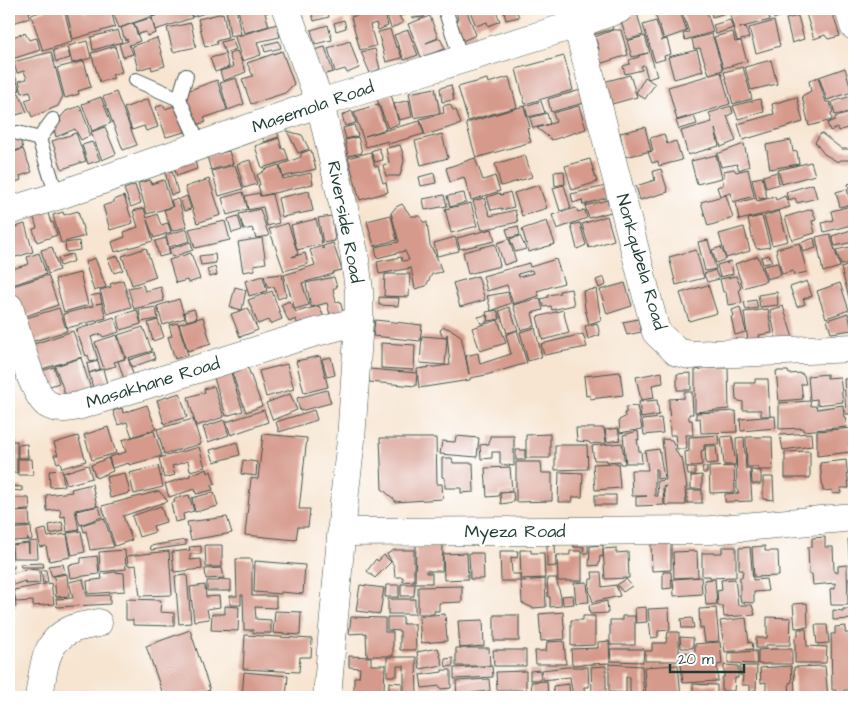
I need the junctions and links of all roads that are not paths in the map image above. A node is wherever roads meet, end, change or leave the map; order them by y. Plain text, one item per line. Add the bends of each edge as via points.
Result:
1 (286, 9) edge
2 (445, 9) edge
3 (850, 9) edge
4 (598, 14) edge
5 (854, 26) edge
6 (460, 59) junction
7 (186, 76) dead end
8 (136, 80) dead end
9 (179, 99) junction
10 (320, 103) junction
11 (53, 120) dead end
12 (18, 133) dead end
13 (39, 139) junction
14 (200, 146) junction
15 (57, 196) junction
16 (9, 211) edge
17 (9, 307) edge
18 (359, 321) junction
19 (854, 348) edge
20 (854, 517) edge
21 (342, 532) junction
22 (98, 624) dead end
23 (40, 697) edge
24 (327, 697) edge

1 - 10 street, Riverside Road
2 - 6 lane
3 - 5 street
4 - 6 street, Masemola Road
4 - 19 street, Nonkqubela Road via 656,332 677,352 690,355
6 - 10 street, Masemola Road
7 - 9 lane
8 - 9 lane
9 - 14 lane
10 - 14 street, Masemola Road
10 - 18 street, Riverside Road via 354,252
11 - 13 lane
12 - 13 lane
13 - 15 lane
14 - 15 street, Masemola Road
15 - 16 street, Masemola Road
17 - 18 street, Masakhane Road via 40,396 46,404 66,408
18 - 21 street, Riverside Road
20 - 21 street, Myeza Road via 710,530
21 - 24 street
22 - 23 street via 75,628 60,636 49,648

